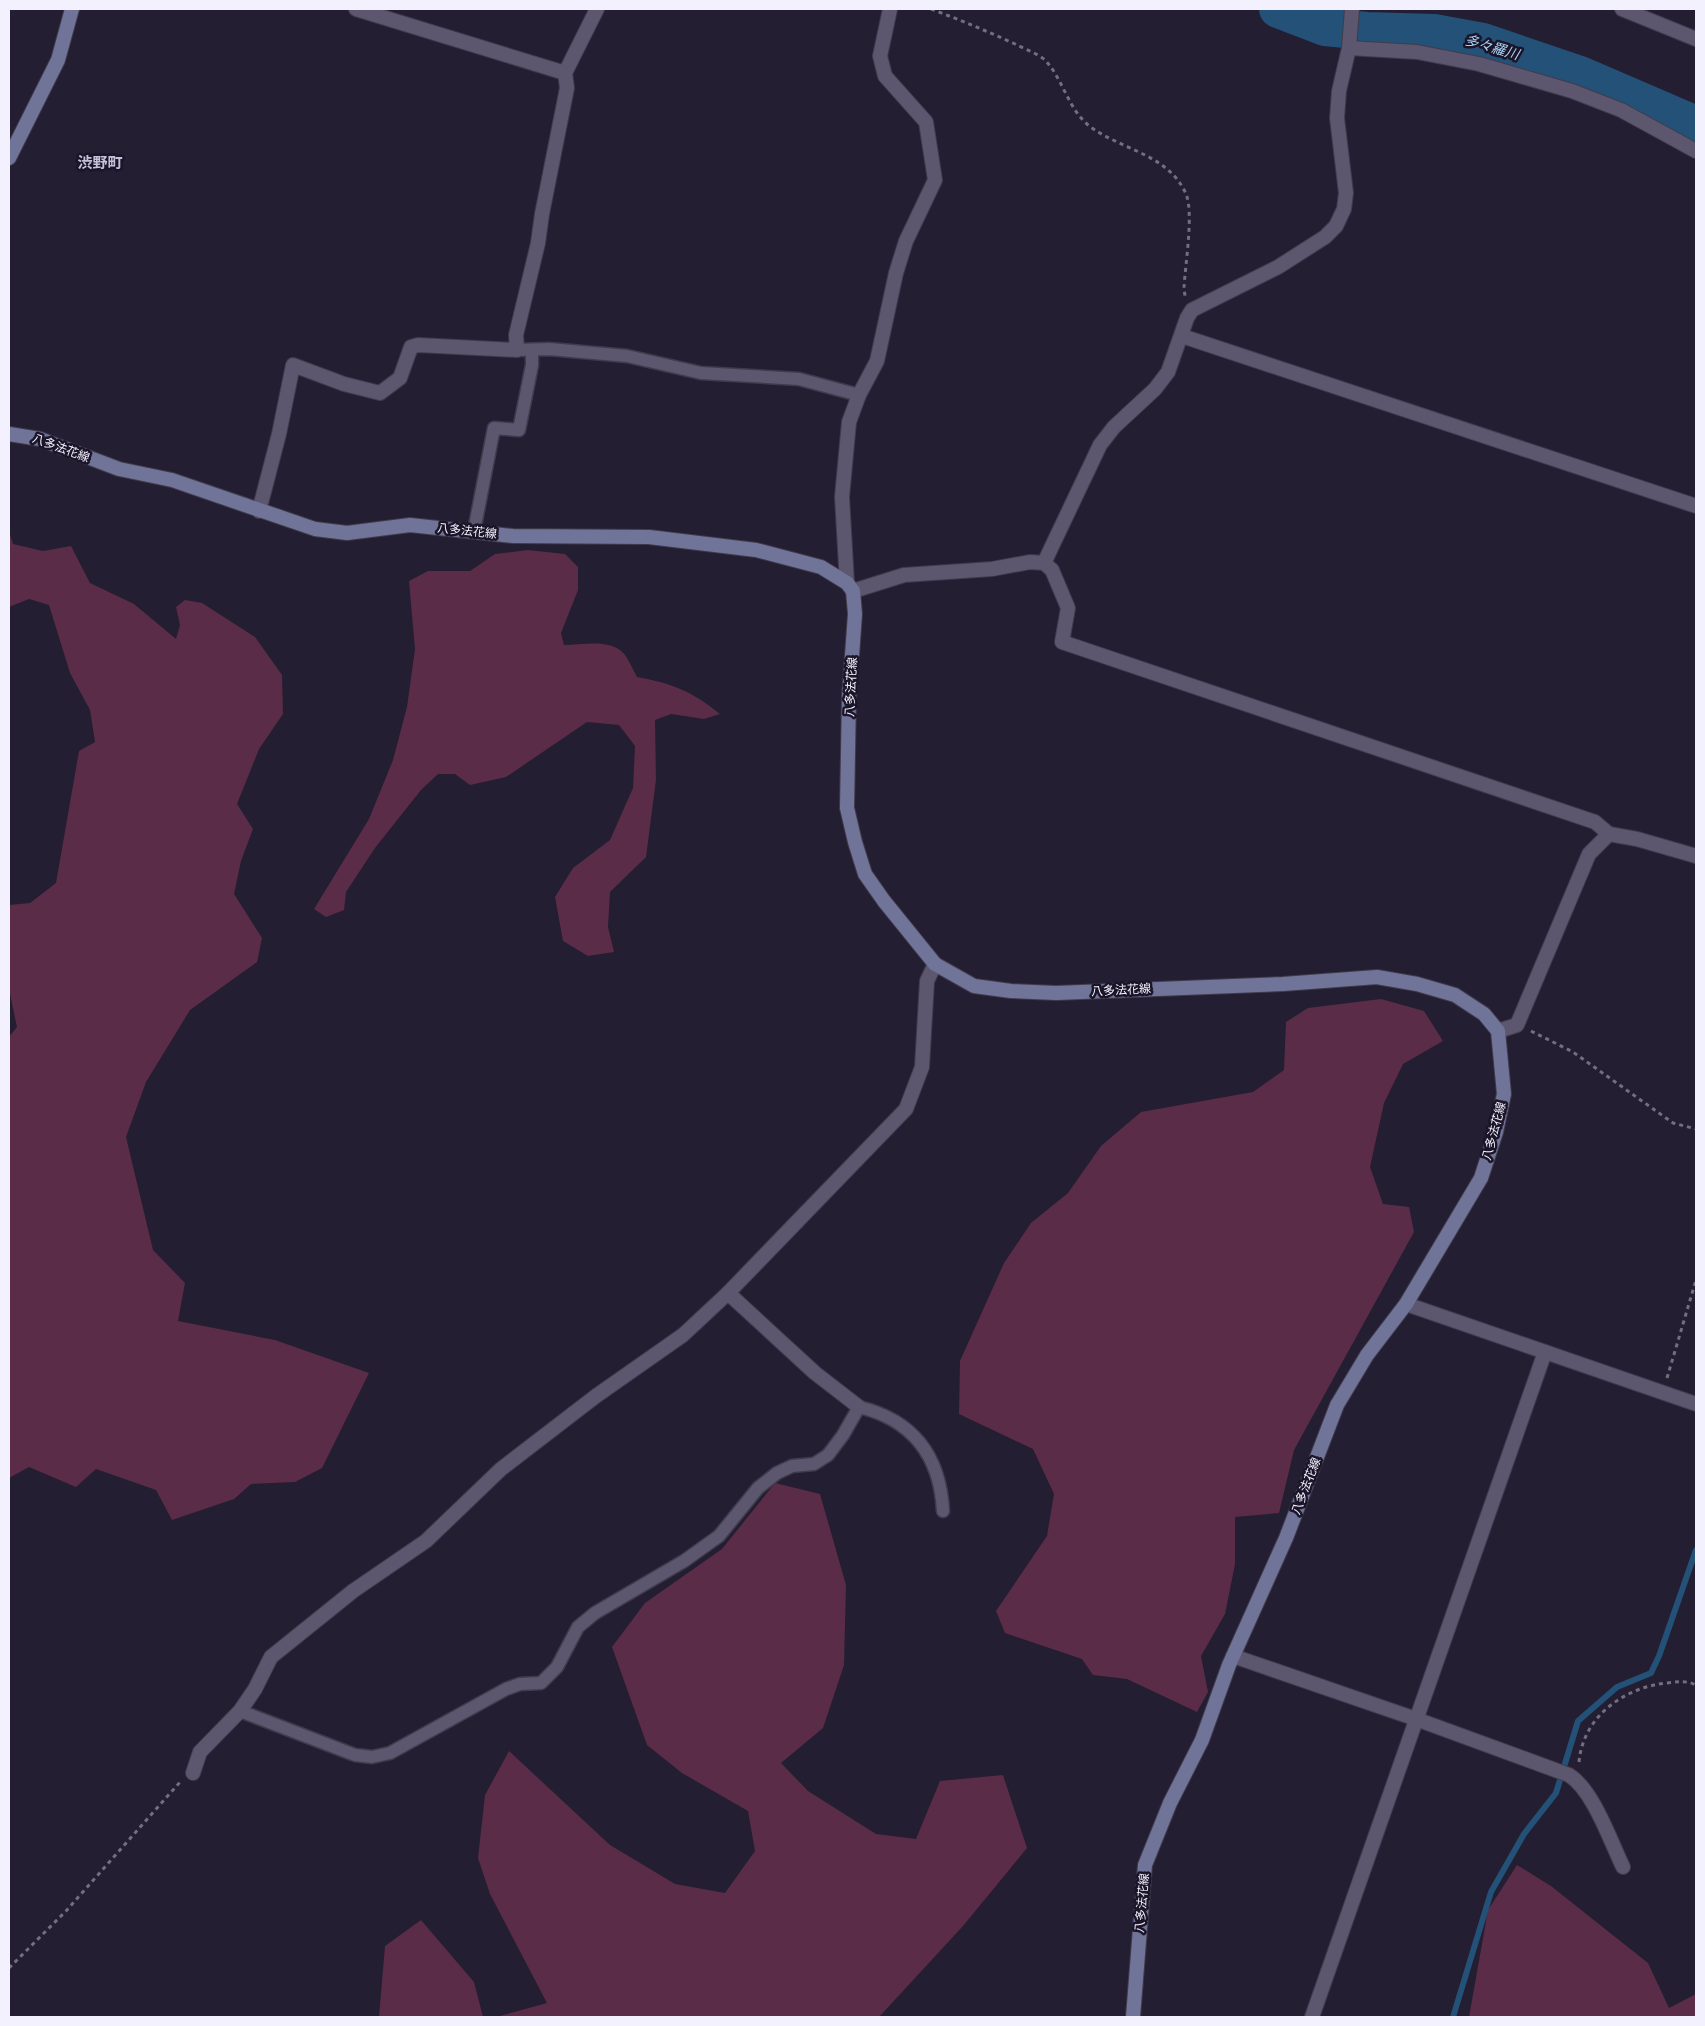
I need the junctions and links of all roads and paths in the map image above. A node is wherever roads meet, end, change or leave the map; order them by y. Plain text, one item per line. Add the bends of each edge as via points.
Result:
1 (72, 9) edge
2 (356, 9) edge
3 (598, 9) edge
4 (890, 9) edge
5 (931, 9) edge
6 (1622, 9) edge
7 (1352, 14) edge
8 (1696, 39) edge
9 (1349, 44) junction
10 (565, 73) junction
11 (1696, 152) edge
12 (9, 158) edge
13 (1192, 310) junction
14 (1182, 336) junction
15 (517, 350) junction
16 (532, 350) junction
17 (859, 395) junction
18 (9, 434) edge
19 (1696, 506) edge
20 (259, 511) junction
21 (474, 531) junction
22 (1044, 563) junction
23 (850, 587) junction
24 (1610, 834) junction
25 (1696, 856) edge
26 (935, 964) junction
27 (1516, 1025) junction
28 (1498, 1031) junction
29 (1696, 1129) edge
30 (1696, 1280) edge
31 (728, 1293) junction
32 (1406, 1304) junction
33 (1545, 1352) junction
34 (1663, 1392) junction
35 (1696, 1404) edge
36 (859, 1407) junction
37 (943, 1511) dead end
38 (1233, 1656) junction
39 (1696, 1685) edge
40 (240, 1711) junction
41 (1416, 1719) junction
42 (194, 1773) joint
43 (1568, 1775) junction
44 (1623, 1867) dead end
45 (9, 1968) edge
46 (1133, 2017) edge
47 (1312, 2017) edge

1 - 12 main road via 58,60
2 - 10 street
3 - 10 street
4 - 17 street via 880,56 885,76 926,122 936,180 906,241 877,361
5 - 13 path via 972,24 1044,59 1075,112 1092,128 1155,159 1176,177 1187,195 1189,219 1184,288
6 - 8 street
7 - 9 street
9 - 11 street via 1479,64 1572,91 1621,110
9 - 13 street via 1337,118 1346,193 1344,209 1336,226 1325,237 1278,267
10 - 15 street via 567,88 538,243 516,336
13 - 14 street
14 - 19 street
14 - 22 street via 1168,372 1100,445
15 - 16 lane
15 - 20 street via 411,347 400,378 380,393 293,365
16 - 17 lane via 627,356 701,373 800,379
16 - 21 lane via 519,430 494,428
17 - 23 street via 849,422 842,497
18 - 20 main road, 八多法花線 via 40,439 119,469 172,480
20 - 21 main road, 八多法花線 via 315,529 347,533 410,525
21 - 23 main road, 八多法花線 via 513,536 650,537 756,550 821,567
22 - 23 street via 904,575
22 - 24 street via 1052,570 1068,608 1062,642 1595,822
23 - 26 main road, 八多法花線 via 854,614 847,808 866,874
24 - 25 street
24 - 27 street via 1589,854
26 - 28 main road, 八多法花線 via 974,986 1056,993 1377,977 1455,995 1484,1014
26 - 31 street via 927,981 922,1067 906,1109
27 - 28 street
27 - 29 path via 1573,1052 1673,1123
28 - 32 main road, 八多法花線 via 1504,1094 1481,1178
30 - 34 path
31 - 36 street via 815,1373
31 - 40 street via 683,1335 501,1469 426,1541 353,1591 271,1657
32 - 33 street
32 - 38 main road, 八多法花線 via 1367,1355 1337,1406 1286,1538
33 - 34 street
33 - 41 street
34 - 35 street
36 - 37 lane via 892,1418 910,1431 932,1461 942,1488
36 - 40 lane via 828,1455 814,1464 792,1466 777,1473 758,1488 719,1536 578,1626 557,1667 541,1683 520,1684 506,1689 390,1753 372,1757 355,1755
38 - 41 street
38 - 46 main road, 八多法花線 via 1202,1740 1170,1803 1145,1865
39 - 43 path via 1688,1681 1650,1685 1626,1693 1603,1711
40 - 42 street via 200,1752
41 - 43 street
41 - 47 street
42 - 45 path via 183,1778 66,1911
43 - 44 street via 1588,1795

